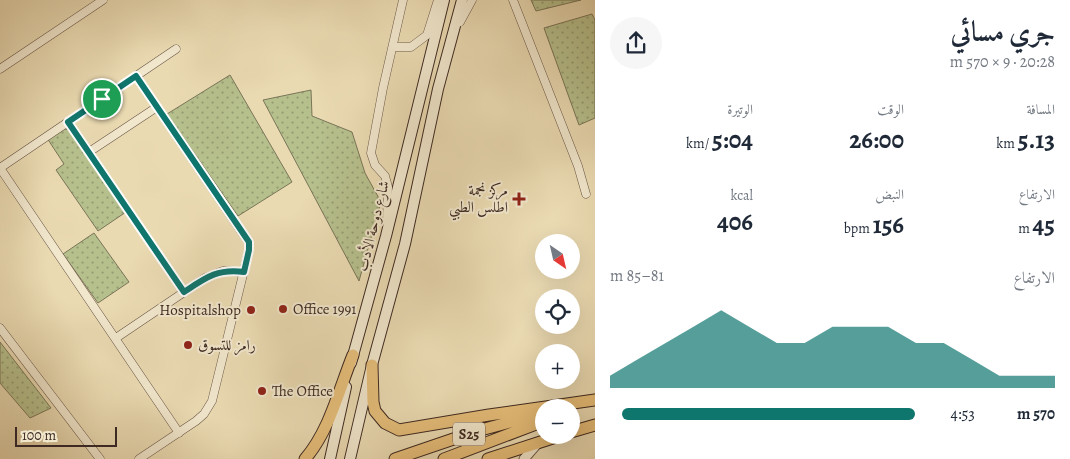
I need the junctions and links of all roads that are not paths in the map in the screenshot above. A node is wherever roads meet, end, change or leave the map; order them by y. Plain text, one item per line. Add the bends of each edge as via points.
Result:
1 (103, 0) edge
2 (403, 0) edge
3 (438, 0) edge
4 (444, 0) edge
5 (462, 0) edge
6 (472, 0) edge
7 (513, 0) edge
8 (393, 47) junction
9 (176, 49) dead end
10 (448, 52) junction
11 (0, 69) edge
12 (136, 76) junction
13 (157, 107) junction
14 (68, 122) junction
15 (89, 152) junction
16 (0, 168) edge
17 (586, 194) dead end
18 (386, 236) junction
19 (244, 272) junction
20 (184, 292) junction
21 (0, 328) edge
22 (116, 338) junction
23 (353, 355) junction
24 (372, 365) junction
25 (595, 400) edge
26 (580, 404) edge
27 (580, 406) edge
28 (535, 415) edge
29 (535, 424) edge
30 (595, 424) edge
31 (580, 429) edge
32 (179, 433) junction
33 (535, 444) edge
34 (537, 444) edge
35 (100, 459) edge
36 (139, 459) edge
37 (305, 459) edge
38 (330, 459) edge
39 (350, 459) edge
40 (395, 459) edge
41 (444, 459) edge
42 (488, 459) edge
43 (524, 459) edge

1 - 11 street
2 - 8 street
3 - 8 street via 426,35 411,47
4 - 18 main road, شارع دوحة الأدب
5 - 10 main road
6 - 10 street
7 - 17 street
8 - 18 street via 371,153 375,165 385,176 388,188
9 - 12 street
10 - 24 main road via 405,244
12 - 13 street
12 - 14 street
13 - 15 street
13 - 19 street via 249,242
14 - 15 street
14 - 16 street
15 - 20 street
16 - 22 street
18 - 23 main road, شارع دوحة الأدب
19 - 20 street via 223,271
19 - 32 street via 212,401 204,414
20 - 22 street
21 - 35 street
22 - 32 street
23 - 37 main road via 326,426
23 - 38 main road, شارع دوحة الأدب
24 - 25 main road via 375,411 385,424 399,430
24 - 39 main road
25 - 26 main road
25 - 27 main road
28 - 40 main road, S25 via 476,431
29 - 41 main road
30 - 31 main road
32 - 36 street
33 - 42 main road, S25
34 - 43 street

